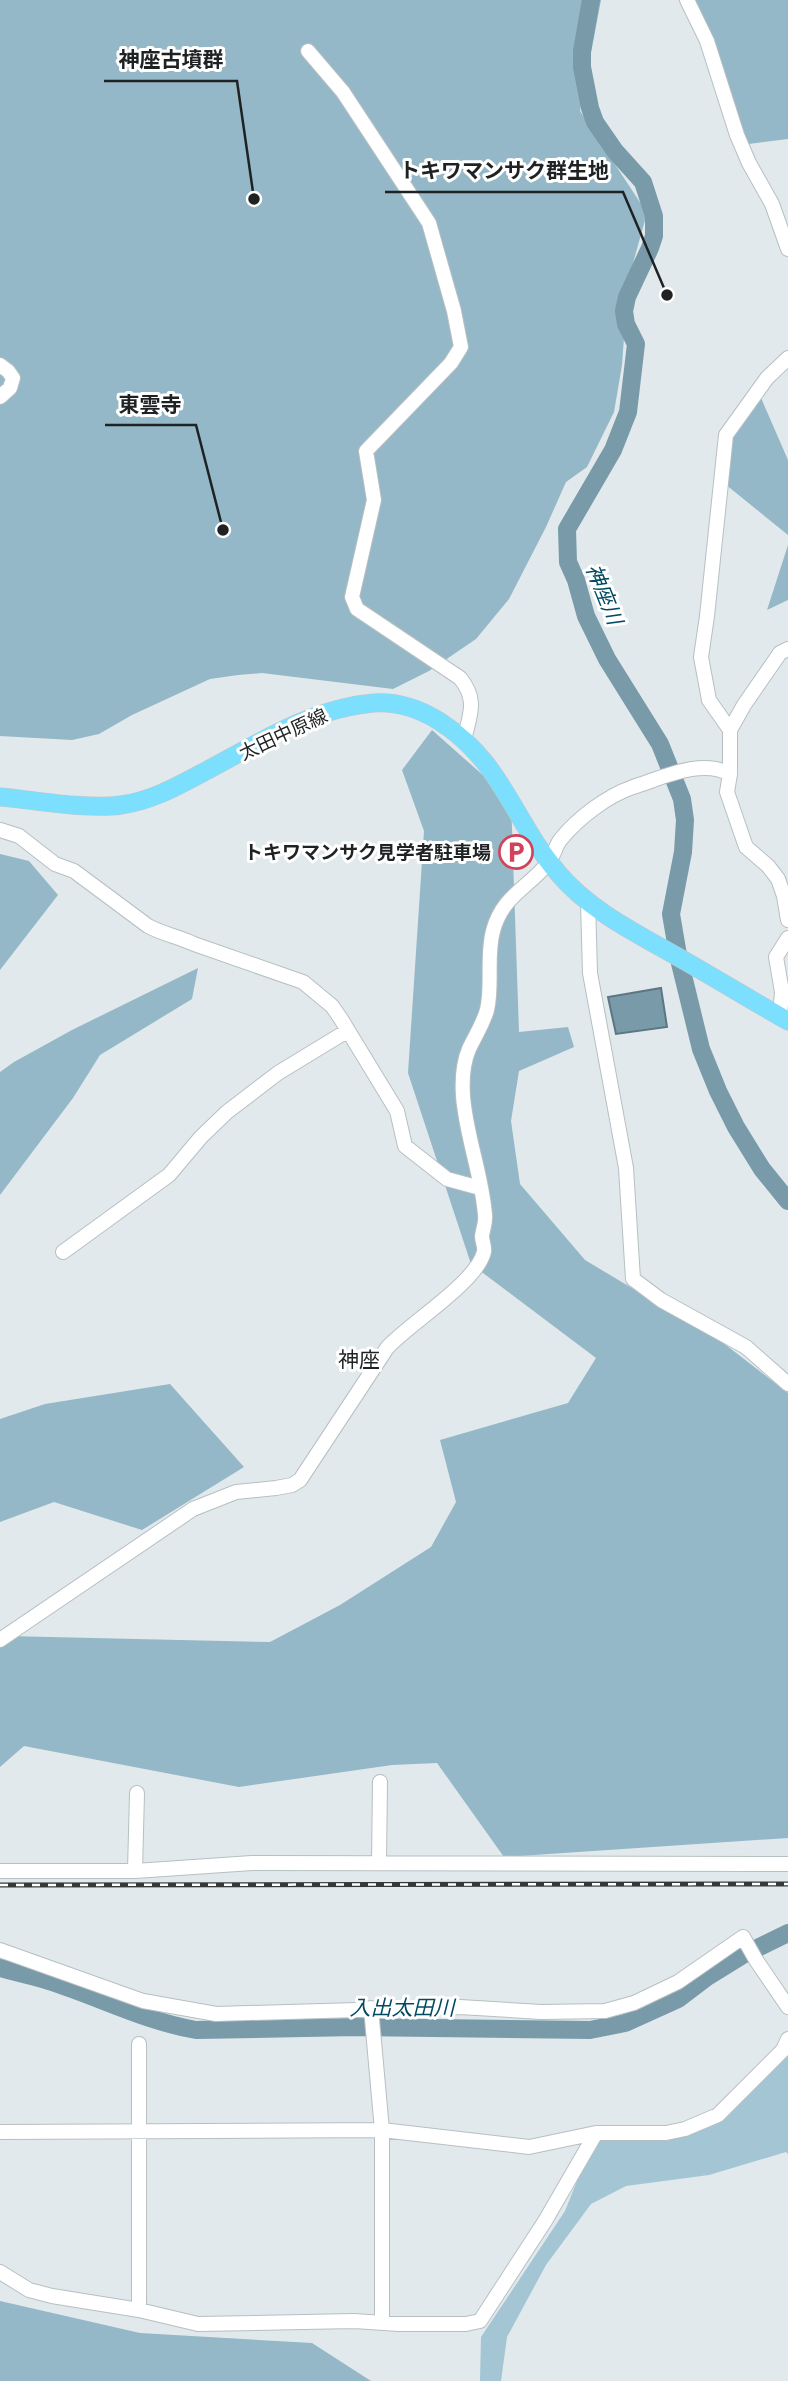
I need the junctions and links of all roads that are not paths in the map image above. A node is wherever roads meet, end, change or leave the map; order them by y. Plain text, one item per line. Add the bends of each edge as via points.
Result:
1 (687, 0) edge
2 (308, 51) dead end
3 (788, 249) edge
4 (788, 358) edge
5 (0, 365) edge
6 (0, 397) edge
7 (788, 649) edge
8 (730, 730) junction
9 (464, 740) junction
10 (730, 774) junction
11 (0, 797) edge
12 (0, 830) edge
13 (549, 862) junction
14 (588, 902) junction
15 (788, 920) edge
16 (788, 938) edge
17 (784, 1018) edge
18 (347, 1031) junction
19 (480, 1188) junction
20 (63, 1252) dead end
21 (788, 1384) edge
22 (0, 1640) edge
23 (380, 1782) dead end
24 (137, 1793) dead end
25 (379, 1863) junction
26 (788, 1864) edge
27 (0, 1871) edge
28 (135, 1871) junction
29 (0, 1950) edge
30 (788, 2007) edge
31 (371, 2008) junction
32 (788, 2039) edge
33 (139, 2044) dead end
34 (383, 2130) junction
35 (138, 2131) junction
36 (0, 2132) edge
37 (596, 2133) junction
38 (0, 2272) edge
39 (139, 2311) junction
40 (382, 2323) junction

1 - 3 street via 707,41 737,135 772,204
2 - 9 street via 343,92 429,223 454,311 461,347 451,363 366,451 374,500 352,597 358,610 460,678 468,688 473,703
4 - 8 street via 766,378 726,435 701,657 709,700
5 - 6 street via 13,378
7 - 8 street via 780,653
8 - 10 street
9 - 11 main road, 太田中原線 via 429,715 407,706 377,703 337,709 296,724 171,790 122,805
9 - 13 main road, 太田中原線 via 494,773
10 - 13 street via 703,768 623,791 586,814 559,841
10 - 15 street via 727,792 746,847 778,879
12 - 18 street via 19,836 55,864 74,871 154,929 303,982 332,1006
13 - 14 main road, 太田中原線
13 - 19 street via 506,901 492,934 487,1010 464,1069 463,1095
14 - 17 main road, 太田中原線
14 - 21 street via 590,973 626,1168 633,1279 746,1348
16 - 17 street via 776,957
18 - 19 street via 397,1111 405,1146 447,1179
18 - 20 street via 278,1073 227,1112 169,1175
19 - 22 street via 486,1218 479,1262 463,1284 387,1348 300,1480 236,1492 193,1509
23 - 25 street
24 - 28 street
25 - 26 street
25 - 28 street via 252,1863
27 - 28 street
29 - 31 street via 143,2001 216,2014
30 - 31 street via 743,1937 678,1982 605,2011
31 - 34 street
32 - 37 street via 783,2050 718,2115 666,2133
33 - 35 street
34 - 35 street
34 - 37 street via 529,2147
34 - 40 street
35 - 36 street
35 - 39 street
37 - 40 street via 480,2320 466,2324
38 - 39 street via 29,2290 52,2297
39 - 40 street via 198,2324

